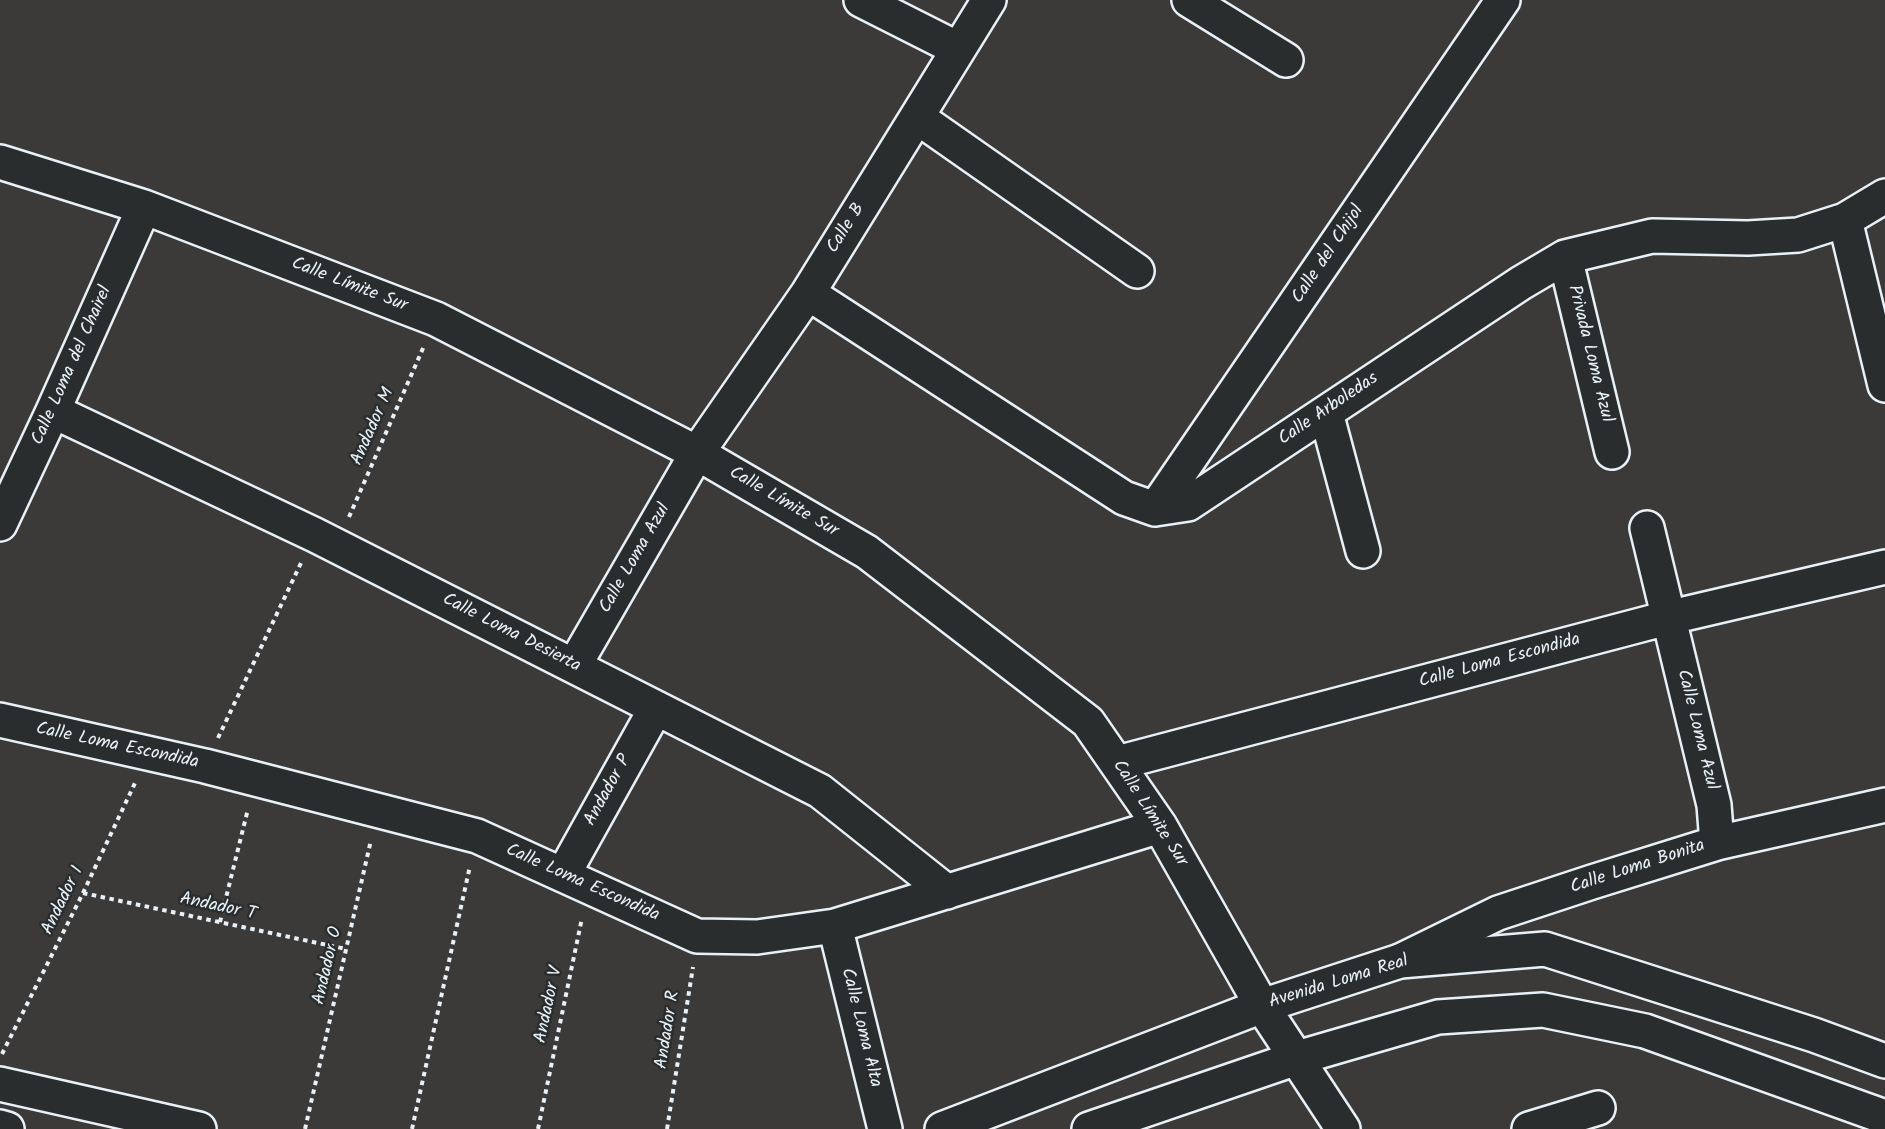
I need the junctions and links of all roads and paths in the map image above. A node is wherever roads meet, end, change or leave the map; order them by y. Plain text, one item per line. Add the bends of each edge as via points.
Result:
1 (861, 0) edge
2 (989, 0) edge
3 (1189, 0) edge
4 (1503, 0) edge
5 (958, 49) junction
6 (1286, 60) dead end
7 (916, 117) junction
8 (0, 162) edge
9 (1885, 196) edge
10 (144, 207) junction
11 (1845, 220) junction
12 (1565, 256) junction
13 (1137, 271) dead end
14 (808, 292) junction
15 (436, 319) junction
16 (1885, 385) edge
17 (53, 411) junction
18 (1326, 413) junction
19 (1612, 452) dead end
20 (697, 453) junction
21 (1155, 509) junction
22 (0, 524) edge
23 (1647, 528) dead end
24 (326, 540) junction
25 (1363, 551) dead end
26 (1885, 567) edge
27 (1667, 618) junction
28 (574, 666) junction
29 (656, 708) junction
30 (0, 720) edge
31 (149, 754) junction
32 (1117, 763) junction
33 (205, 766) junction
34 (255, 779) junction
35 (1885, 805) edge
36 (379, 809) junction
37 (1160, 826) junction
38 (477, 836) junction
39 (1717, 843) junction
40 (575, 881) junction
41 (947, 892) junction
42 (83, 893) junction
43 (220, 922) junction
44 (835, 926) junction
45 (698, 936) junction
46 (346, 949) junction
47 (1400, 961) junction
48 (1262, 1006) junction
49 (0, 1057) edge
50 (1297, 1058) junction
51 (1885, 1061) edge
52 (0, 1084) edge
53 (1598, 1108) dead end
54 (1885, 1117) edge
55 (0, 1127) edge
56 (7, 1129) edge
57 (199, 1129) edge
58 (304, 1129) edge
59 (412, 1129) edge
60 (538, 1129) edge
61 (667, 1129) edge
62 (885, 1129) edge
63 (942, 1129) edge
64 (1089, 1129) edge
65 (1343, 1129) edge
66 (1529, 1129) edge

1 - 5 street
2 - 5 street, Calle B
3 - 6 street
4 - 21 street, Calle del Chijol
5 - 7 street, Calle B
7 - 13 street
7 - 14 street, Calle B
8 - 10 street, Calle Límite Sur
9 - 11 street, Calle Arboledas
10 - 15 street, Calle Límite Sur
10 - 17 street, Calle Loma del Chairel
11 - 12 street, Calle Arboledas via 1798,236 1652,236
11 - 16 street
12 - 18 street, Calle Arboledas
12 - 19 street, Privada Loma Azul
14 - 20 street, Calle B
14 - 21 street, Calle Arboledas via 1124,498
15 - 20 street, Calle Límite Sur
15 - 24 path, Andador M
17 - 22 street, Calle Loma del Chairel
17 - 24 street, Calle Loma Desierta
18 - 21 street, Calle Arboledas via 1188,504
18 - 25 street
20 - 28 street, Calle Loma Azul
20 - 32 street, Calle Límite Sur via 867,552 1088,722
23 - 27 street
24 - 28 street, Calle Loma Desierta
24 - 33 path, Andador M
26 - 27 street, Calle Loma Escondida
27 - 32 street, Calle Loma Escondida
27 - 39 street, Calle Loma Azul via 1714,804
28 - 29 street, Calle Loma Desierta
29 - 40 street, Andador P
29 - 41 street, Calle Loma Desierta via 820,791
30 - 31 street, Calle Loma Escondida
31 - 33 street, Calle Loma Escondida
31 - 42 path, Andador I
32 - 37 street, Calle Límite Sur
33 - 34 street, Calle Loma Escondida
34 - 36 street, Calle Loma Escondida
34 - 43 path
35 - 39 street, Calle Loma Bonita
36 - 38 street, Calle Loma Escondida
36 - 46 path, Andador O
37 - 41 street, Calle Loma Escondida
37 - 48 street, Calle Límite Sur
38 - 40 street, Calle Loma Escondida
38 - 59 path
39 - 47 street, Calle Loma Bonita via 1498,913
40 - 45 street, Calle Loma Escondida
40 - 60 path, Andador V
41 - 44 street, Calle Loma Escondida
42 - 43 path, Andador T
42 - 49 path, Andador I
43 - 46 path, Andador T
44 - 45 street, Calle Loma Escondida via 757,937
44 - 62 street, Calle Loma Alta
45 - 61 path, Andador R
46 - 58 path, Andador O
47 - 48 street, Avenida Loma Real
47 - 51 street, Avenida Loma Real via 1545,949
48 - 50 street, Calle Límite Sur
48 - 63 street, Avenida Loma Real
50 - 54 street via 1438,1017 1543,1010 1645,1031
50 - 64 street
50 - 65 street, Calle Límite Sur
52 - 57 street
53 - 66 street
55 - 56 street

